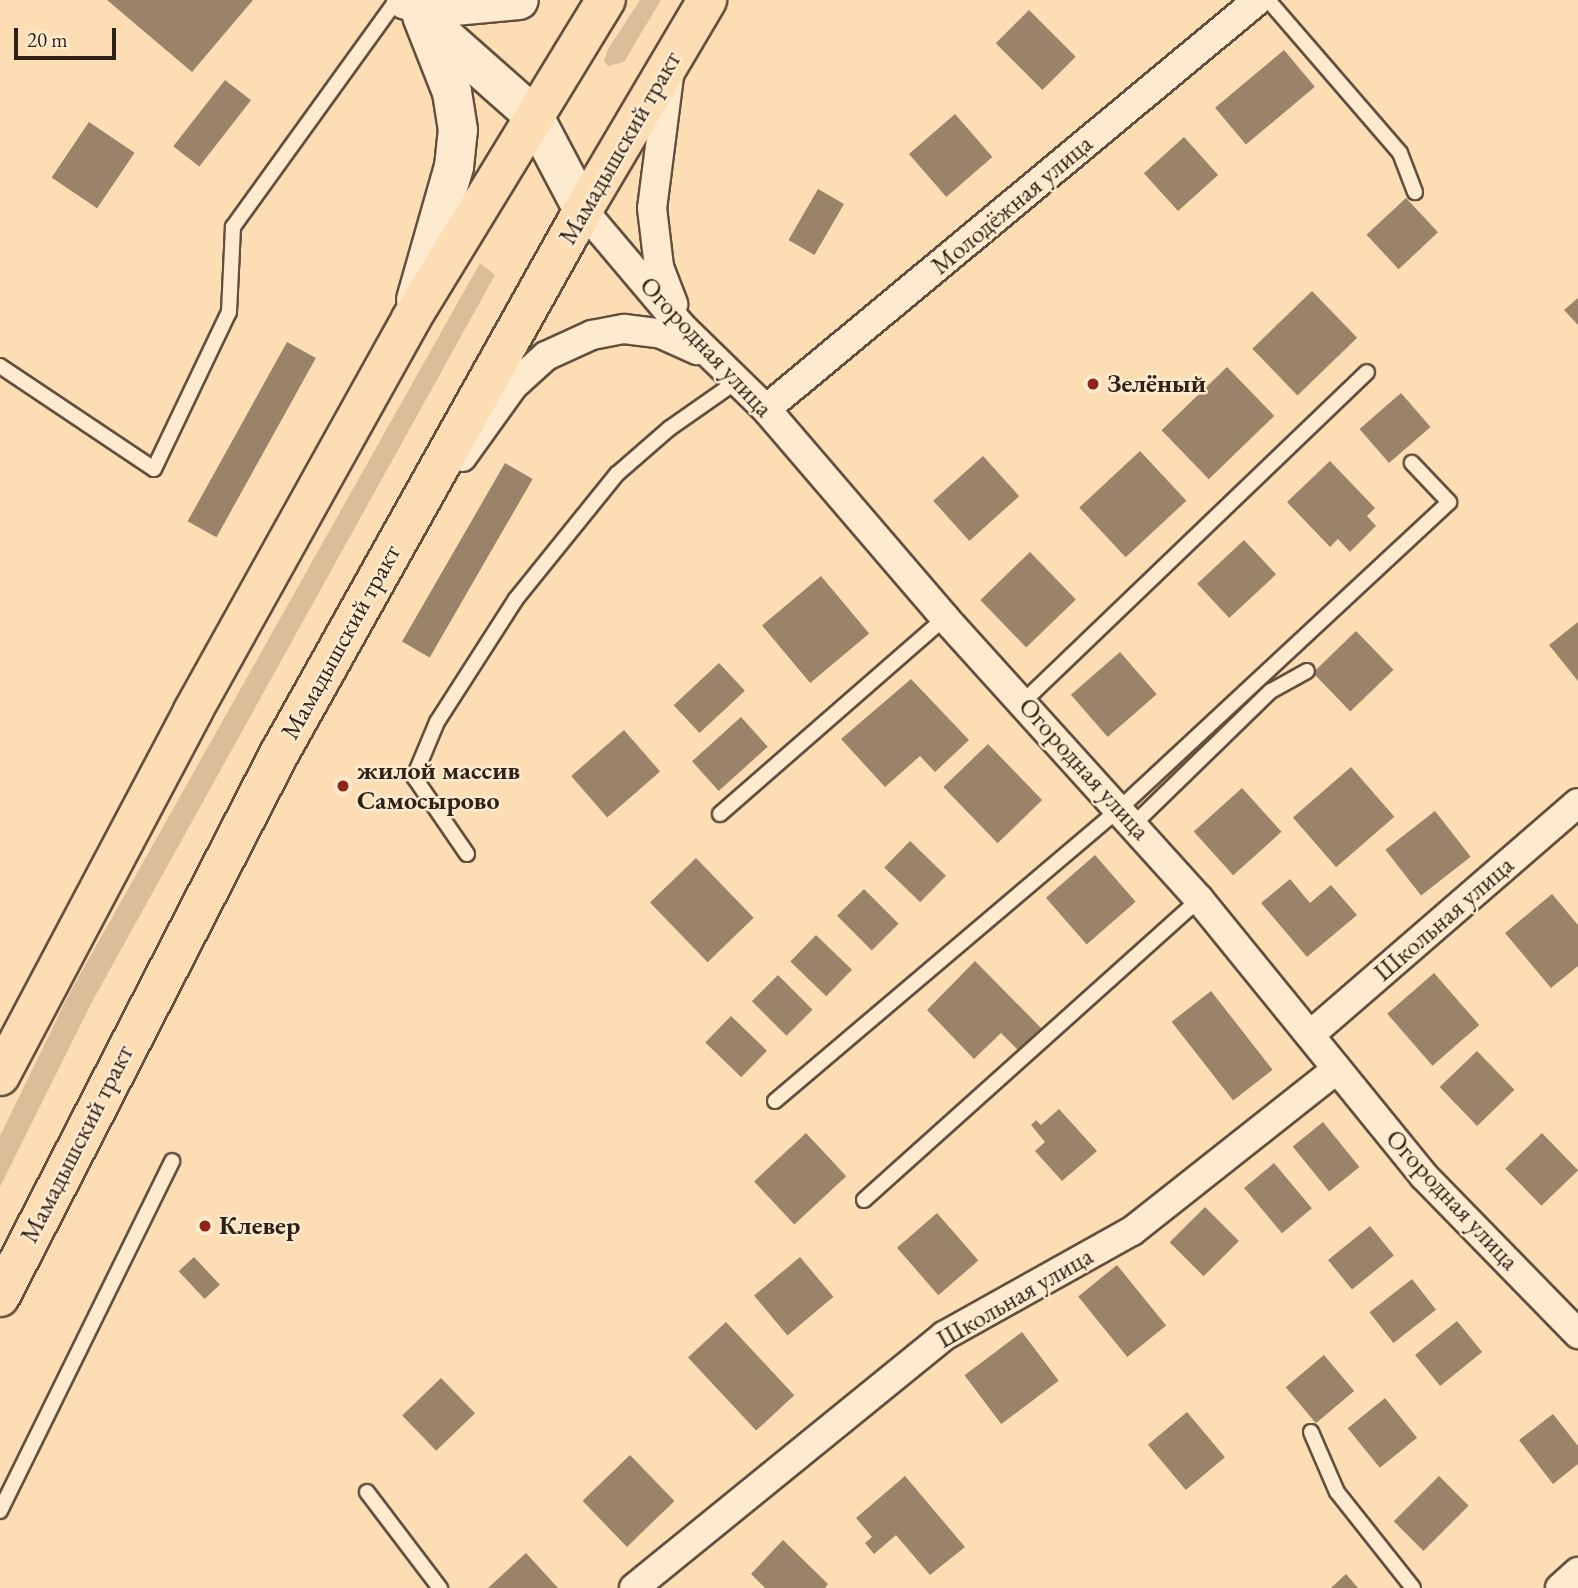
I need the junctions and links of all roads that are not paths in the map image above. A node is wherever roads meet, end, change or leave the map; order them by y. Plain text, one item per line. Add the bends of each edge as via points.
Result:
1 (519, 0) edge
2 (606, 0) edge
3 (707, 0) edge
4 (1258, 0) edge
5 (1268, 0) edge
6 (407, 4) edge
7 (671, 61) junction
8 (533, 115) junction
9 (1415, 192) dead end
10 (583, 210) junction
11 (411, 319) junction
12 (682, 327) junction
13 (716, 360) junction
14 (0, 366) edge
15 (1367, 372) dead end
16 (737, 381) junction
17 (766, 409) junction
18 (1412, 463) dead end
19 (383, 568) junction
20 (945, 618) junction
21 (1307, 671) dead end
22 (1024, 701) junction
23 (1578, 803) edge
24 (720, 814) dead end
25 (1127, 816) junction
26 (467, 854) dead end
27 (1199, 899) junction
28 (1310, 1035) junction
29 (1337, 1069) junction
30 (0, 1076) edge
31 (775, 1101) dead end
32 (173, 1161) dead end
33 (864, 1200) dead end
34 (0, 1297) edge
35 (1578, 1334) edge
36 (1311, 1432) dead end
37 (366, 1492) dead end
38 (0, 1511) edge
39 (1578, 1572) edge
40 (440, 1588) edge
41 (634, 1588) edge
42 (1413, 1588) edge
43 (1560, 1588) edge

1 - 6 street via 454,6
2 - 8 main road
3 - 7 main road, Мамадышский тракт
4 - 17 street, Молодёжная улица
5 - 9 lane via 1400,153
6 - 8 street
6 - 11 street via 452,92 458,130 454,167
6 - 14 lane via 233,227 229,312 154,469
7 - 10 main road, Мамадышский тракт
7 - 12 street via 652,208 659,268
8 - 10 street
8 - 11 main road
10 - 12 street, Огородная улица
10 - 19 main road, Мамадышский тракт
11 - 30 main road via 193,711
12 - 13 street, Огородная улица
13 - 16 street, Огородная улица
13 - 19 street via 675,337 624,329 592,335 546,356 513,386
15 - 22 lane
16 - 17 street, Огородная улица
16 - 26 lane via 670,428 617,474 516,599 438,722 414,777
17 - 20 street, Огородная улица
18 - 25 lane via 1449,502
19 - 34 main road, Мамадышский тракт via 132,1033
20 - 22 street, Огородная улица
20 - 24 lane
21 - 25 lane via 1271,691
22 - 25 street, Огородная улица
23 - 28 street, Школьная улица
25 - 27 street, Огородная улица
25 - 31 lane
27 - 28 street, Огородная улица
27 - 33 lane
28 - 29 street, Огородная улица
29 - 35 street, Огородная улица via 1424,1176
29 - 41 street, Школьная улица via 1132,1231 944,1336
32 - 38 lane
36 - 42 lane via 1337,1492
37 - 40 lane
39 - 43 street

